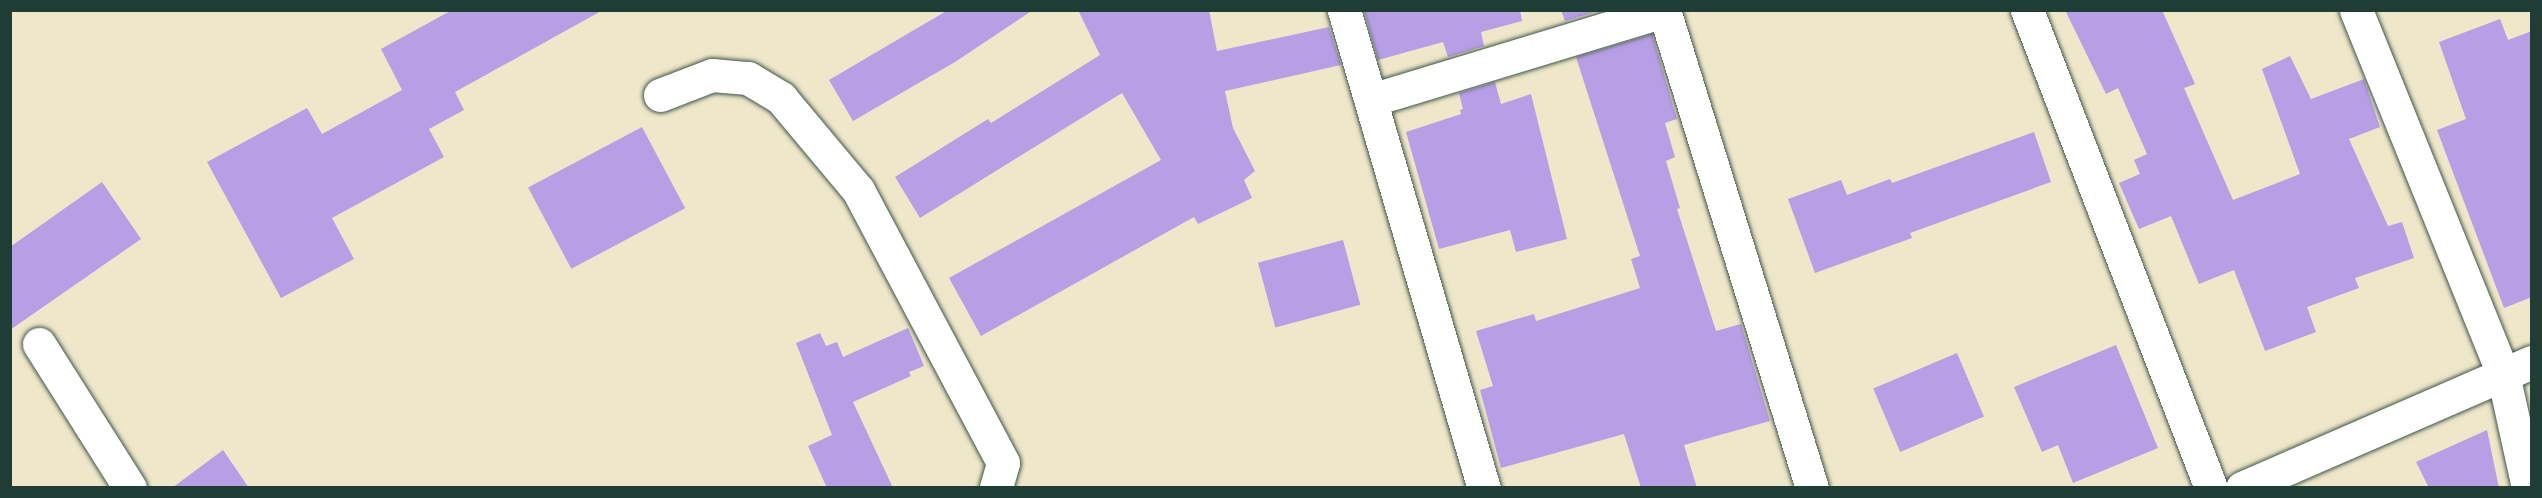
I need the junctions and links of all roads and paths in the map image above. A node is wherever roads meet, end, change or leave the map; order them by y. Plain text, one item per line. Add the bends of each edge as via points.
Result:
1 (1344, 10) edge
2 (2026, 10) edge
3 (2356, 10) edge
4 (1664, 11) edge
5 (660, 95) dead end
6 (1371, 100) junction
7 (39, 344) dead end
8 (2517, 368) edge
9 (130, 488) edge
10 (996, 488) edge
11 (1484, 488) edge
12 (1812, 488) edge
13 (2211, 488) edge
14 (2242, 488) edge
15 (2528, 488) edge

1 - 6 street
2 - 13 street
3 - 8 street
4 - 6 street
4 - 12 street
5 - 10 street via 712,75 748,78 782,98 858,190 1003,463
6 - 11 street
7 - 9 street
8 - 14 street
8 - 15 street

